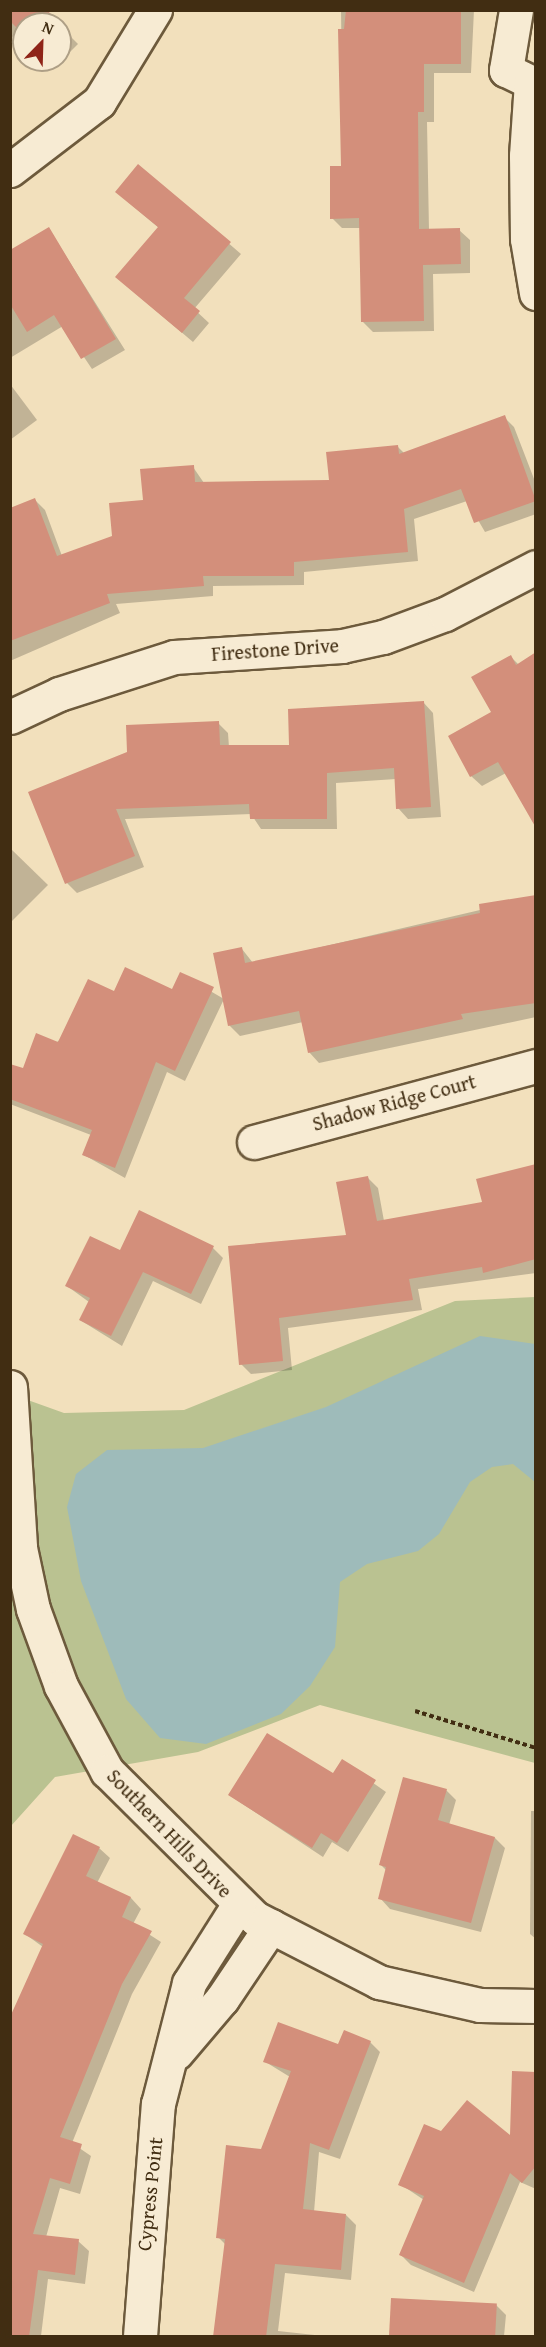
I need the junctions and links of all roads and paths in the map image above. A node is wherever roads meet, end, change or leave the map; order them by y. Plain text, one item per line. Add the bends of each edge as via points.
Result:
1 (155, 10) edge
2 (516, 10) edge
3 (10, 170) edge
4 (536, 293) edge
5 (536, 567) edge
6 (10, 717) edge
7 (536, 1066) edge
8 (254, 1142) dead end
9 (10, 1387) edge
10 (415, 1711) dead end
11 (536, 1748) edge
12 (239, 1904) junction
13 (271, 1926) junction
14 (536, 2006) edge
15 (174, 2054) junction
16 (140, 2337) edge

1 - 3 street via 99,102
2 - 4 street via 506,70 531,82 525,156 527,239
5 - 6 street, Firestone Drive via 445,614 383,637 342,646 174,657 59,694
7 - 8 street, Shadow Ridge Court
9 - 12 street, Southern Hills Drive via 20,1548 33,1609 61,1686 107,1771
10 - 11 path
12 - 13 street, Southern Hills Drive
12 - 15 street, Cypress Point via 189,1983
13 - 14 street, Southern Hills Drive via 379,1982 480,2005
13 - 15 street, Cypress Point via 222,1999
15 - 16 street, Cypress Point via 158,2104

